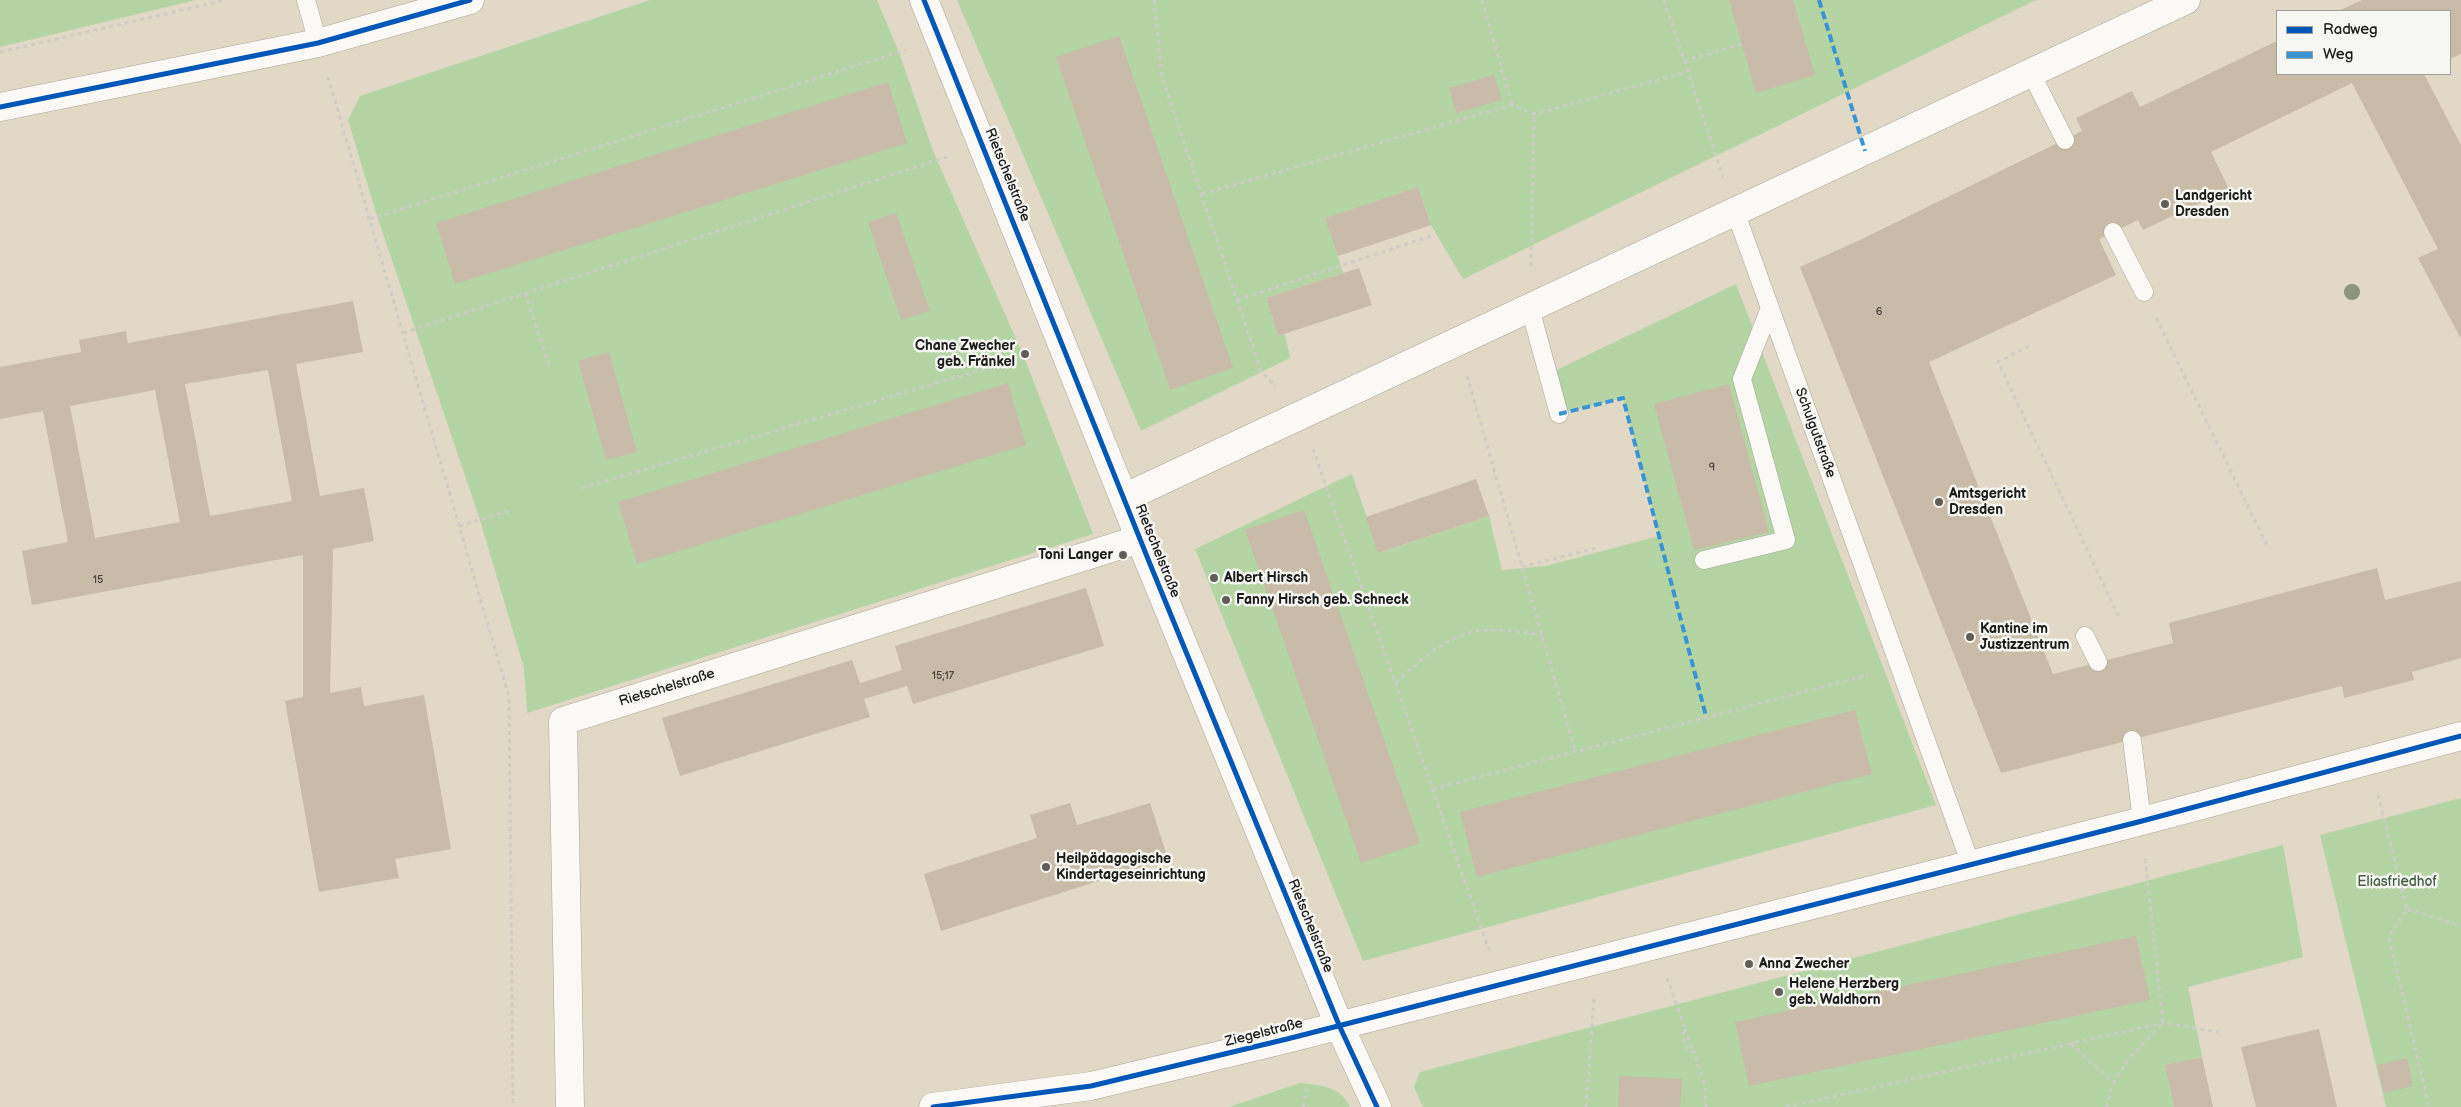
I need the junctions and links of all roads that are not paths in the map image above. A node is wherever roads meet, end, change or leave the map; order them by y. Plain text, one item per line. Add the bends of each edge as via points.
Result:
1 (306, 0) edge
2 (470, 0) edge
3 (924, 0) edge
4 (2186, 0) edge
5 (318, 43) junction
6 (2031, 73) junction
7 (0, 107) edge
8 (2065, 140) dead end
9 (1735, 212) junction
10 (2113, 232) dead end
11 (2144, 292) road end
12 (1530, 308) junction
13 (1770, 308) junction
14 (1559, 414) dead end
15 (1124, 498) junction
16 (1140, 539) junction
17 (1704, 560) dead end
18 (2085, 636) dead end
19 (2098, 662) dead end
20 (2461, 736) edge
21 (2132, 740) dead end
22 (2142, 821) junction
23 (1971, 865) junction
24 (1339, 1025) junction
25 (570, 1107) edge
26 (934, 1107) edge
27 (1378, 1107) edge

1 - 5 lane
2 - 5 street
3 - 15 street, Rietschelstraße
4 - 6 street
5 - 7 street
6 - 8 lane
6 - 9 street
9 - 12 street
9 - 13 lane, Schulgutstraße
10 - 11 lane
12 - 14 lane
12 - 15 street
13 - 17 lane via 1742,379 1786,540
13 - 23 lane, Schulgutstraße
15 - 16 street, Rietschelstraße
16 - 24 street, Rietschelstraße
16 - 25 street, Rietschelstraße via 563,720
18 - 19 lane
20 - 22 street, Ziegelstraße
21 - 22 lane
22 - 23 street, Ziegelstraße
23 - 24 street, Ziegelstraße
24 - 26 street, Ziegelstraße via 1091,1086
24 - 27 street, Rietschelstraße

